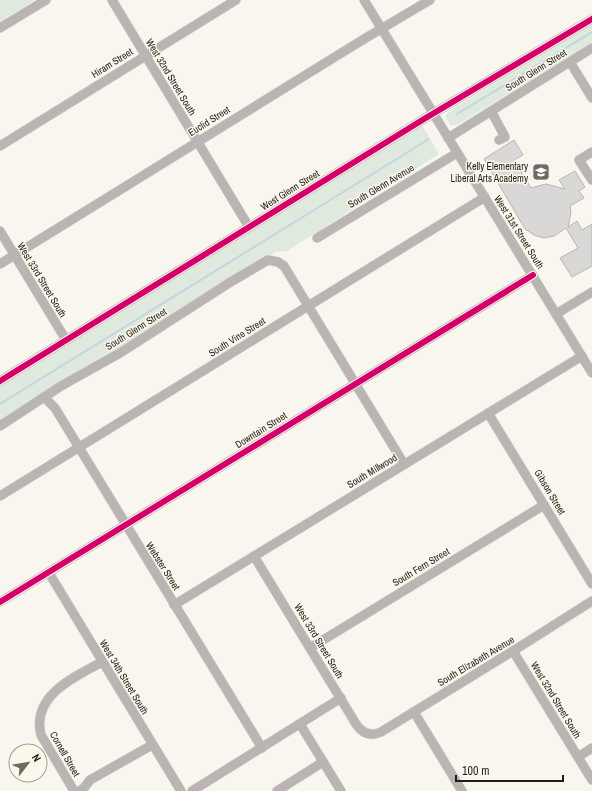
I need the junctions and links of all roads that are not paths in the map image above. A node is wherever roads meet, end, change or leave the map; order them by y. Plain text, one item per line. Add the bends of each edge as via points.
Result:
1 (46, 0) edge
2 (112, 0) edge
3 (236, 0) edge
4 (364, 0) edge
5 (430, 0) edge
6 (592, 19) edge
7 (0, 28) edge
8 (382, 29) junction
9 (592, 48) edge
10 (146, 56) junction
11 (570, 62) junction
12 (592, 98) edge
13 (491, 111) junction
14 (434, 114) junction
15 (448, 138) junction
16 (499, 140) dead end
17 (198, 141) junction
18 (0, 146) edge
19 (592, 152) edge
20 (457, 153) junction
21 (592, 180) edge
22 (485, 197) junction
23 (250, 227) junction
24 (0, 231) edge
25 (317, 238) dead end
26 (14, 254) junction
27 (0, 264) edge
28 (533, 275) junction
29 (592, 292) edge
30 (308, 305) junction
31 (556, 314) junction
32 (66, 340) junction
33 (582, 356) junction
34 (592, 373) edge
35 (0, 380) edge
36 (356, 383) junction
37 (44, 397) junction
38 (488, 413) junction
39 (0, 426) edge
40 (79, 448) junction
41 (404, 464) junction
42 (0, 496) edge
43 (544, 505) junction
44 (126, 526) junction
45 (254, 556) junction
46 (49, 573) junction
47 (592, 584) edge
48 (592, 601) edge
49 (0, 602) edge
50 (174, 605) junction
51 (310, 648) junction
52 (514, 651) junction
53 (102, 662) junction
54 (341, 698) junction
55 (414, 712) junction
56 (300, 724) junction
57 (368, 734) joint
58 (152, 745) junction
59 (262, 748) junction
60 (592, 748) edge
61 (578, 757) junction
62 (323, 762) junction
63 (592, 780) edge
64 (74, 791) edge
65 (79, 791) edge
66 (180, 791) edge
67 (192, 791) edge
68 (277, 791) edge
69 (341, 791) edge
70 (462, 791) edge

1 - 7 street
2 - 10 street, West 32nd Street South
3 - 10 street, Hiram Street
4 - 8 street, West 31st Street South
5 - 8 street, Euclid Street
6 - 14 street, West Glenn Street
8 - 14 street, West 31st Street South
8 - 17 street, Euclid Street
9 - 11 street, South Glenn Street
10 - 17 street, West 32nd Street South
10 - 18 street, Hiram Street
11 - 12 street
11 - 13 street, South Glenn Street
13 - 15 street
13 - 16 street via 505,137
14 - 15 street, West 31st Street South
14 - 23 street, West Glenn Street
15 - 20 street, West 31st Street South
17 - 23 street, West 32nd Street South
17 - 26 street, Euclid Street
19 - 21 street via 579,160
20 - 22 street, West 31st Street South
20 - 25 street, South Glenn Avenue
22 - 28 street, West 31st Street South
22 - 30 street, South Vine Street
23 - 32 street, West Glenn Street
24 - 26 street, West 33rd Street South
26 - 27 street, Euclid Street
26 - 32 street, West 33rd Street South
28 - 31 street, West 31st Street South
28 - 36 street, Downtain Street
29 - 31 street
30 - 36 street
30 - 37 street, South Glenn Street via 284,266 268,260 120,353
30 - 40 street, South Vine Street
31 - 33 street, West 31st Street South
32 - 35 street, West Glenn Street
33 - 34 street, West 31st Street South
33 - 38 street, South Millwood
36 - 41 street
36 - 44 street, Downtain Street
37 - 39 street, South Glenn Street
37 - 40 street, Webster Street via 55,408
38 - 41 street, South Millwood
38 - 43 street, Gibson Street
40 - 42 street, South Vine Street
40 - 44 street, Webster Street
41 - 45 street, South Millwood
43 - 47 street, Gibson Street
43 - 51 street, South Fern Street
44 - 46 street, Downtain Street
44 - 50 street, Webster Street
45 - 50 street, South Millwood
45 - 51 street, West 33rd Street South
46 - 49 street, Downtain Street
46 - 53 street, West 34th Street South
48 - 52 street, South Elizabeth Avenue
50 - 59 street, Webster Street
51 - 54 street, West 33rd Street South
52 - 55 street, South Elizabeth Avenue
52 - 61 street, West 32nd Street South
53 - 58 street, West 34th Street South
53 - 64 street, Cornell Street via 62,686 47,699 42,712 41,735
54 - 56 street
54 - 57 street, West 33rd Street South via 360,729
55 - 57 street, South Elizabeth Avenue via 377,734
55 - 70 street
56 - 59 street
56 - 62 street
58 - 65 street via 90,780
58 - 66 street, West 34th Street South
59 - 67 street
60 - 61 street
61 - 63 street, West 32nd Street South
62 - 68 street
62 - 69 street

